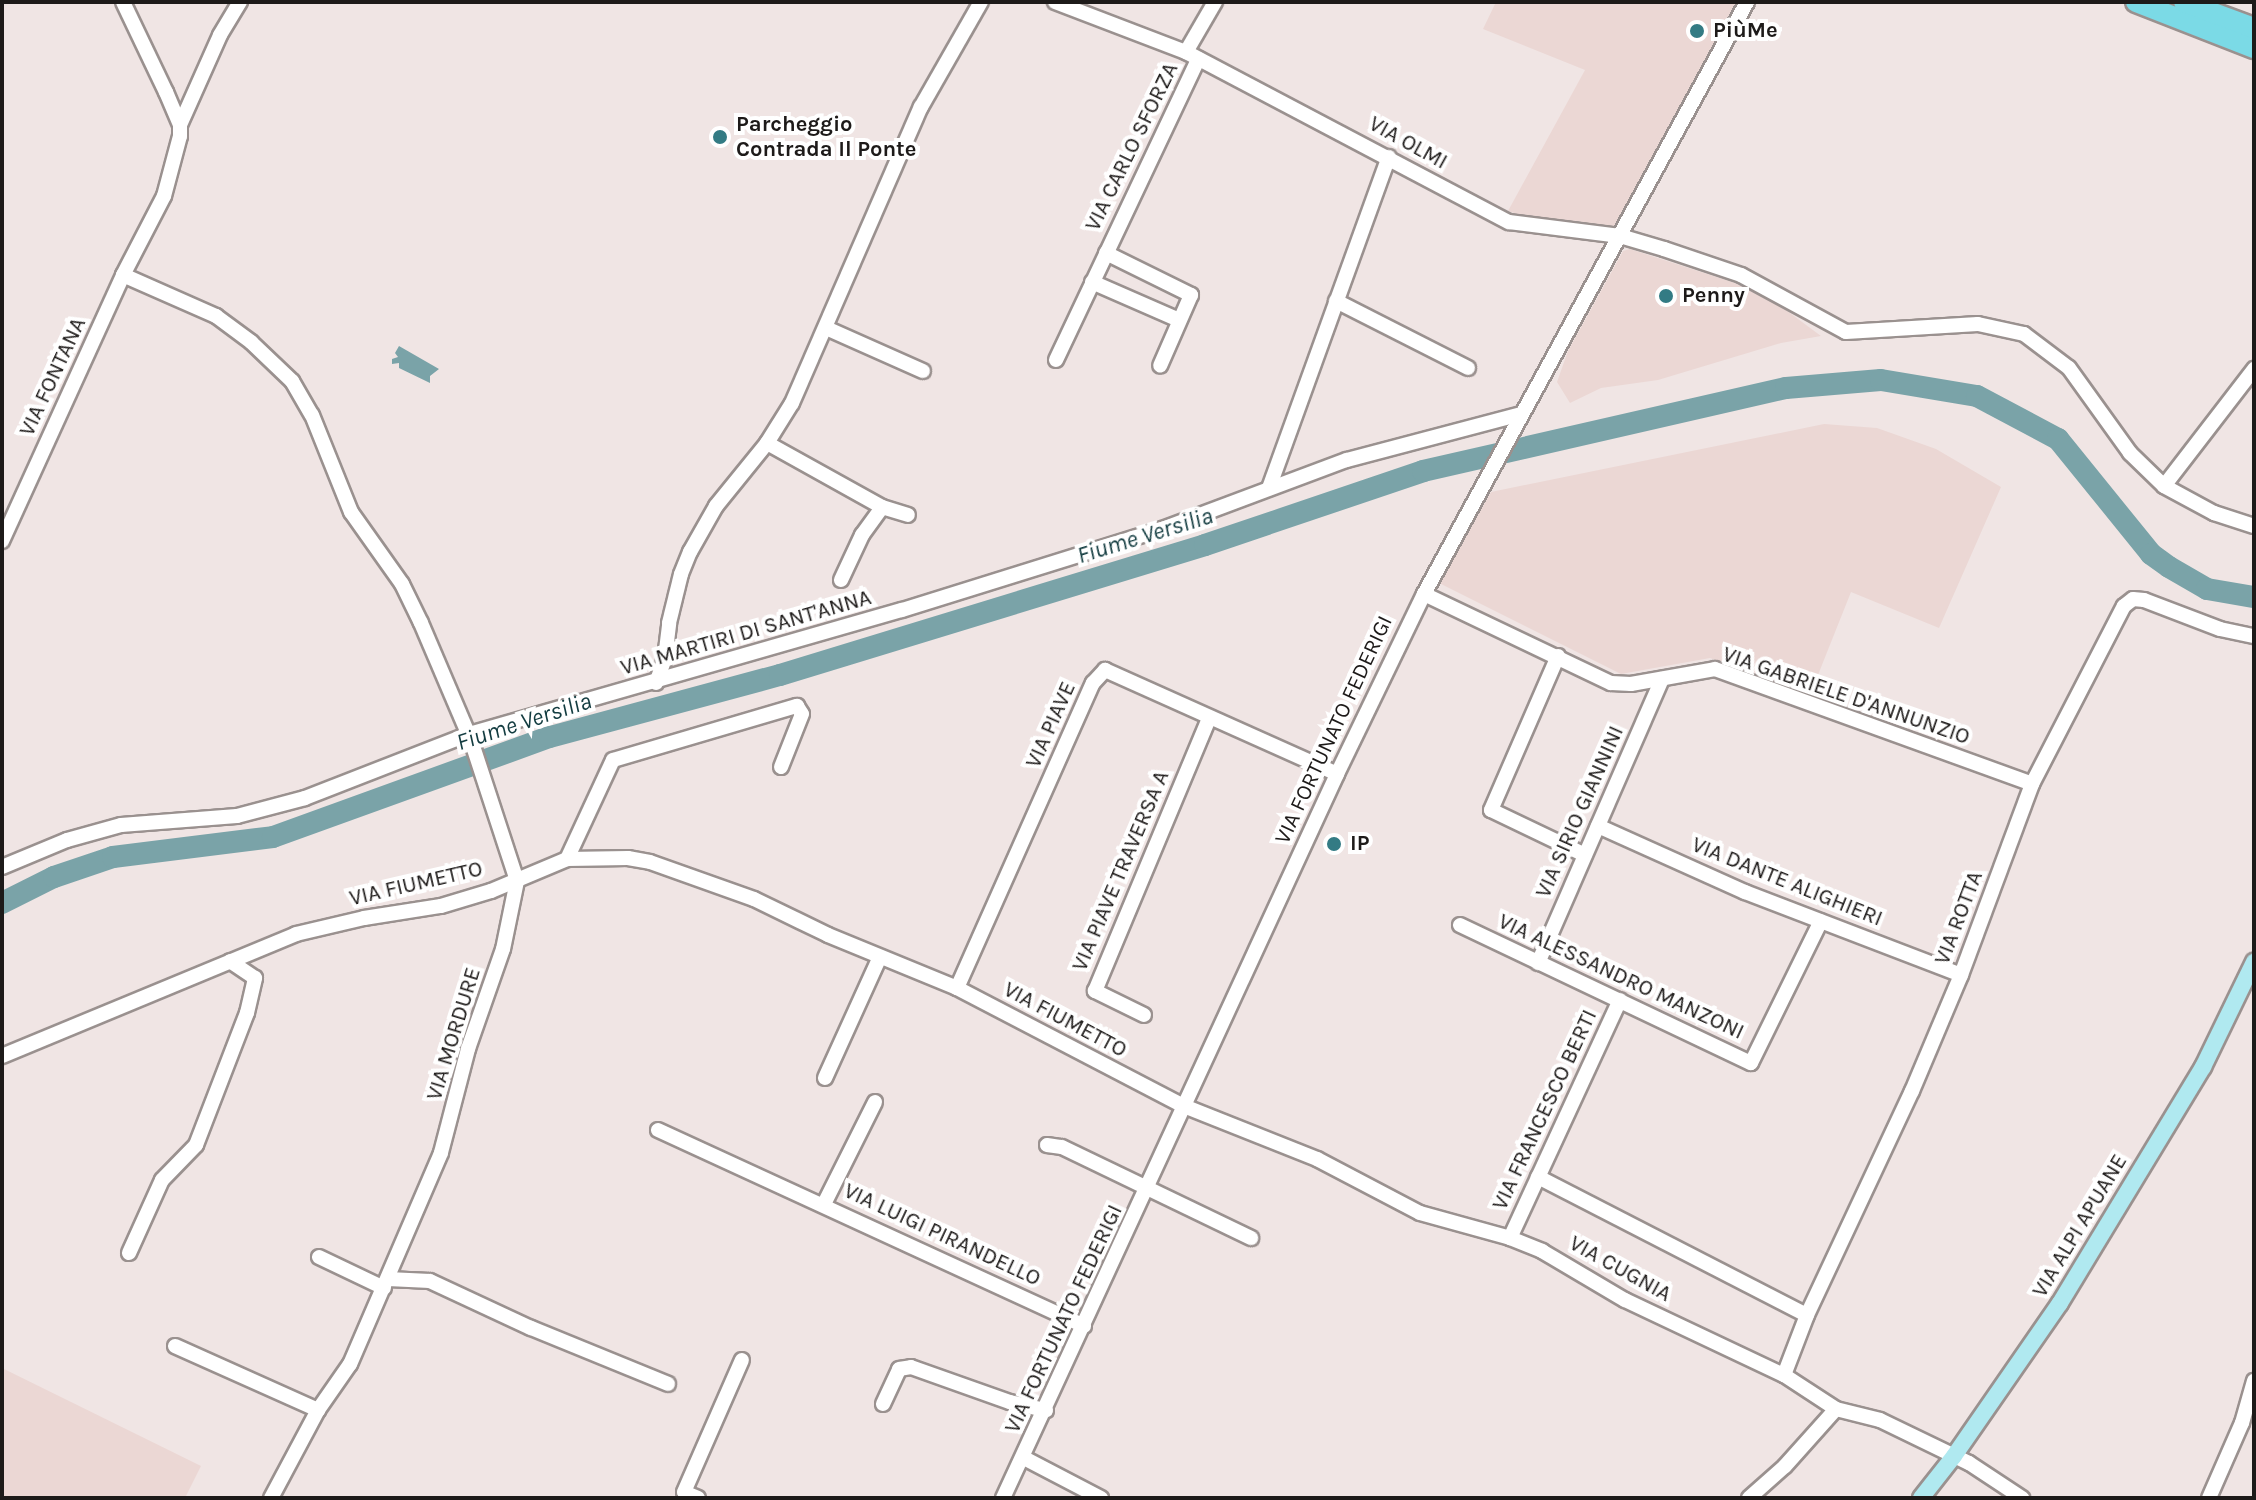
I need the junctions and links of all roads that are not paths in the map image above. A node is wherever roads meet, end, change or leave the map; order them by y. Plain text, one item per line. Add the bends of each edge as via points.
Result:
1 (123, 2) edge
2 (240, 2) edge
3 (981, 2) edge
4 (1055, 2) edge
5 (1215, 2) edge
6 (1747, 2) edge
7 (2136, 2) edge
8 (2184, 2) edge
9 (2254, 28) edge
10 (2254, 48) edge
11 (1192, 56) junction
12 (180, 125) junction
13 (1389, 157) junction
14 (1620, 236) junction
15 (1106, 253) junction
16 (123, 275) junction
17 (1092, 282) junction
18 (1336, 301) junction
19 (1179, 320) junction
20 (826, 328) junction
21 (1056, 360) dead end
22 (1160, 366) dead end
23 (1468, 368) dead end
24 (2254, 369) edge
25 (923, 371) dead end
26 (1521, 414) junction
27 (767, 443) junction
28 (2164, 486) junction
29 (1269, 488) junction
30 (882, 507) junction
31 (908, 515) dead end
32 (2254, 526) edge
33 (2, 541) edge
34 (841, 580) dead end
35 (1424, 594) junction
36 (2254, 636) edge
37 (1558, 656) junction
38 (1662, 679) junction
39 (656, 683) junction
40 (1209, 718) junction
41 (470, 737) junction
42 (781, 767) dead end
43 (1337, 774) junction
44 (2032, 784) junction
45 (1598, 826) junction
46 (1585, 855) junction
47 (567, 859) junction
48 (2, 867) edge
49 (517, 881) junction
50 (1821, 921) junction
51 (1460, 925) dead end
52 (880, 957) junction
53 (230, 961) junction
54 (2254, 962) edge
55 (1538, 963) junction
56 (1961, 975) junction
57 (957, 988) junction
58 (1620, 1000) junction
59 (1144, 1015) dead end
60 (2, 1056) edge
61 (825, 1078) dead end
62 (875, 1102) dead end
63 (1184, 1106) junction
64 (658, 1130) dead end
65 (1047, 1145) dead end
66 (1538, 1177) junction
67 (1148, 1188) junction
68 (824, 1204) junction
69 (1251, 1238) dead end
70 (1510, 1238) junction
71 (129, 1253) dead end
72 (319, 1257) dead end
73 (386, 1283) junction
74 (1807, 1315) junction
75 (1084, 1326) junction
76 (175, 1346) dead end
77 (742, 1360) dead end
78 (1784, 1375) junction
79 (2254, 1381) edge
80 (668, 1384) dead end
81 (883, 1404) dead end
82 (1836, 1409) junction
83 (318, 1410) junction
84 (1046, 1410) junction
85 (1954, 1456) junction
86 (1024, 1458) junction
87 (271, 1498) edge
88 (698, 1498) edge
89 (1003, 1498) edge
90 (1101, 1498) edge
91 (1749, 1498) edge
92 (1921, 1498) edge
93 (2022, 1498) edge
94 (2209, 1498) edge

1 - 12 street
2 - 12 street
3 - 20 street via 921,107
4 - 11 street, VIA OLMI
5 - 11 street
6 - 14 street, VIA FORTUNATO FEDERIGI
7 - 10 highway
8 - 9 highway
11 - 13 street, VIA OLMI
11 - 15 street, VIA CARLO SFORZA
12 - 16 street via 180,144 164,196
13 - 14 street, VIA OLMI via 1509,222
13 - 18 street
14 - 26 street, VIA FORTUNATO FEDERIGI
14 - 28 street, VIA OLMI via 1741,275 1846,332 1978,324 2024,334 2069,368 2130,453
15 - 17 street, VIA CARLO SFORZA
15 - 19 street, VIA CARLO SFORZA via 1191,295
16 - 33 street, VIA FONTANA
16 - 41 street via 216,316 292,381 312,415 351,512 408,597
17 - 19 street
17 - 21 street, VIA CARLO SFORZA
18 - 23 street
18 - 29 street
19 - 22 street, VIA CARLO SFORZA
20 - 25 street
20 - 27 street
24 - 28 street
26 - 29 street, VIA MARTIRI DI SANT'ANNA via 1347,460
26 - 35 street, VIA FORTUNATO FEDERIGI
27 - 30 street
27 - 39 street via 716,506 690,552
28 - 32 street, VIA OLMI via 2214,513
29 - 39 street, VIA MARTIRI DI SANT'ANNA via 1090,552
30 - 31 street
30 - 34 street
35 - 37 street, VIA GABRIELE D'ANNUNZIO
35 - 43 street, VIA FORTUNATO FEDERIGI
36 - 44 street, VIA ROTTA via 2133,599 2124,606 2075,695
37 - 38 street, VIA GABRIELE D'ANNUNZIO via 1611,683
37 - 46 street via 1491,810
38 - 44 street, VIA GABRIELE D'ANNUNZIO via 1715,669
38 - 45 street, VIA SIRIO GIANNINI
39 - 41 street, VIA MARTIRI DI SANT'ANNA
40 - 43 street, VIA PIAVE
40 - 57 street, VIA PIAVE via 1105,670 1093,683
40 - 59 street, VIA PIAVE TRAVERSA A via 1095,991
41 - 48 street, VIA MARTIRI DI SANT'ANNA via 277,807 237,816 121,825
41 - 49 street, VIA MORDURE
42 - 47 street via 802,714 797,706 613,760
43 - 63 street, VIA FORTUNATO FEDERIGI
44 - 56 street, VIA ROTTA
45 - 46 street, VIA SIRIO GIANNINI
45 - 50 street, VIA DANTE ALIGHIERI
46 - 55 street, VIA SIRIO GIANNINI
47 - 49 street, VIA FIUMETTO
47 - 52 street, VIA FIUMETTO via 628,858 674,869
49 - 53 street, VIA FIUMETTO via 441,906 296,934
49 - 73 street, VIA MORDURE via 503,949 468,1049 441,1153
50 - 56 street, VIA DANTE ALIGHIERI
50 - 58 street, VIA ALESSANDRO MANZONI via 1751,1063
51 - 55 street, VIA ALESSANDRO MANZONI
52 - 57 street, VIA FIUMETTO
52 - 61 street
53 - 60 street, VIA FIUMETTO
53 - 71 street via 255,978 247,1013 196,1145 162,1180
54 - 85 main road, VIA ALPI APUANE via 2203,1067 2068,1290
55 - 58 street, VIA ALESSANDRO MANZONI
56 - 74 street, VIA ROTTA
57 - 63 street, VIA FIUMETTO
58 - 66 street, VIA FRANCESCO BERTI
62 - 68 street, VIA LUIGI PIRANDELLO
63 - 67 street, VIA FORTUNATO FEDERIGI
63 - 70 street, VIA CUGNIA via 1317,1159 1420,1213
64 - 68 street, VIA LUIGI PIRANDELLO
65 - 67 street via 1062,1147
66 - 70 street, VIA FRANCESCO BERTI
66 - 74 street
67 - 69 street
67 - 75 street, VIA FORTUNATO FEDERIGI
68 - 75 street, VIA LUIGI PIRANDELLO
70 - 78 street, VIA CUGNIA via 1625,1300
72 - 73 street
73 - 80 street via 430,1281
73 - 83 street, VIA MORDURE via 350,1364
74 - 78 street, VIA ROTTA
75 - 84 street, VIA FORTUNATO FEDERIGI
76 - 83 street
77 - 88 street via 684,1492
78 - 82 street, VIA CUGNIA
79 - 94 street
81 - 84 street via 899,1369 911,1367
82 - 85 street, VIA CUGNIA via 1880,1420
82 - 91 street
83 - 87 street, VIA MORDURE
84 - 86 street, VIA FORTUNATO FEDERIGI
85 - 92 main road, VIA ALPI APUANE
85 - 93 street, VIA CUGNIA
86 - 89 street, VIA FORTUNATO FEDERIGI
86 - 90 street

